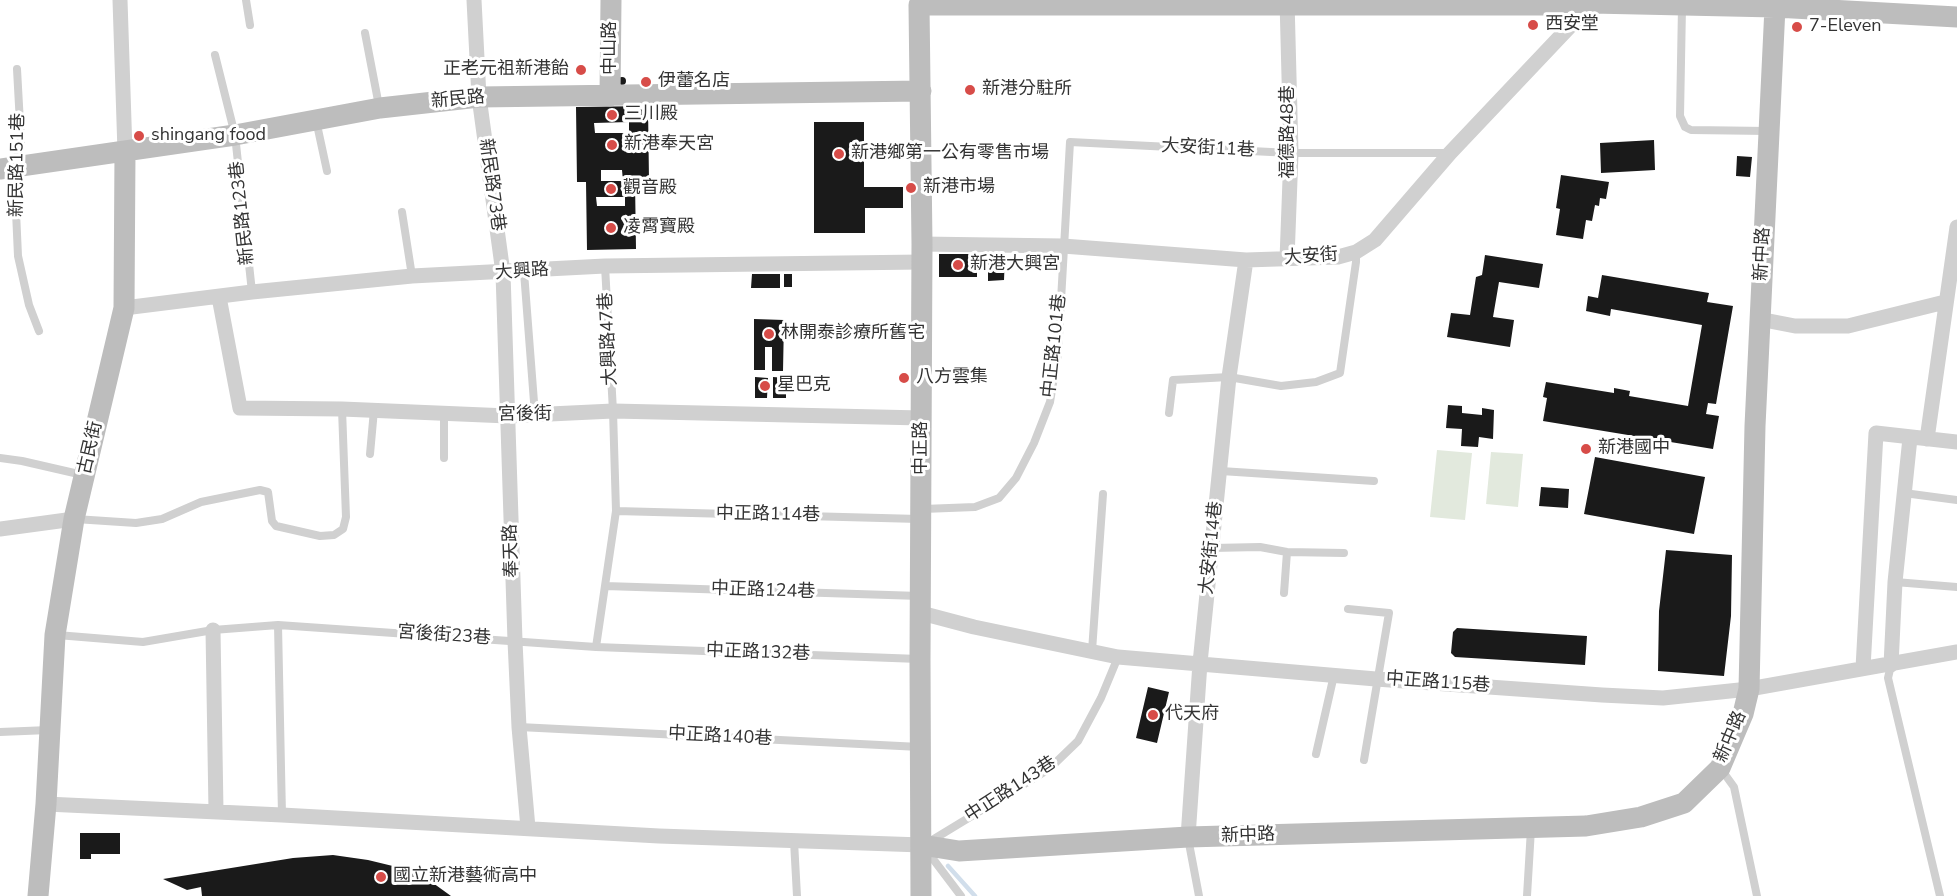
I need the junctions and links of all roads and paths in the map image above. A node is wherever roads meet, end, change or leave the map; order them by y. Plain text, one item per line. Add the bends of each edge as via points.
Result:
1 (120, 0) edge
2 (246, 0) edge
3 (474, 0) edge
4 (611, 0) edge
5 (919, 2) edge
6 (1148, 2) edge
7 (1287, 2) edge
8 (1545, 3) edge
9 (1592, 3) junction
10 (1774, 4) edge
11 (1682, 7) junction
12 (1957, 17) edge
13 (250, 25) dead end
14 (366, 33) dead end
15 (215, 55) dead end
16 (17, 69) dead end
17 (921, 91) junction
18 (610, 96) junction
19 (479, 97) junction
20 (380, 108) junction
21 (315, 119) junction
22 (1769, 131) junction
23 (235, 135) junction
24 (124, 152) junction
25 (1291, 153) junction
26 (1450, 153) junction
27 (7, 168) edge
28 (327, 171) dead end
29 (402, 212) dead end
30 (1957, 227) edge
31 (1064, 246) junction
32 (1356, 252) junction
33 (922, 253) junction
34 (1287, 259) junction
35 (1246, 260) junction
36 (605, 266) junction
37 (524, 272) junction
38 (502, 273) junction
39 (412, 276) junction
40 (252, 292) junction
41 (219, 297) junction
42 (1945, 302) junction
43 (124, 308) junction
44 (1759, 319) junction
45 (39, 331) dead end
46 (1229, 377) junction
47 (342, 409) junction
48 (374, 410) junction
49 (613, 411) junction
50 (444, 413) junction
51 (1169, 413) dead end
52 (536, 415) junction
53 (508, 416) junction
54 (922, 418) junction
55 (1910, 438) junction
56 (1927, 439) junction
57 (1957, 442) edge
58 (370, 454) dead end
59 (0, 458) edge
60 (444, 458) dead end
61 (1221, 471) junction
62 (85, 475) junction
63 (1374, 481) dead end
64 (1103, 494) dead end
65 (1904, 494) junction
66 (1957, 500) edge
67 (616, 512) junction
68 (921, 514) junction
69 (74, 519) junction
70 (0, 529) edge
71 (1212, 548) junction
72 (1287, 552) junction
73 (1344, 554) dead end
74 (1895, 582) junction
75 (605, 586) junction
76 (1957, 587) edge
77 (1284, 593) dead end
78 (921, 604) junction
79 (1348, 609) dead end
80 (278, 625) junction
81 (213, 630) junction
82 (55, 635) junction
83 (515, 641) junction
84 (597, 647) junction
85 (1092, 651) junction
86 (1957, 652) edge
87 (1118, 657) junction
88 (920, 659) junction
89 (1200, 663) junction
90 (1891, 665) junction
91 (1863, 668) junction
92 (1334, 675) junction
93 (1376, 679) junction
94 (1749, 689) junction
95 (519, 727) junction
96 (50, 730) junction
97 (0, 732) edge
98 (921, 747) junction
99 (1316, 754) dead end
100 (1364, 760) dead end
101 (1720, 768) junction
102 (46, 804) junction
103 (216, 811) junction
104 (282, 815) junction
105 (1531, 827) junction
106 (528, 828) junction
107 (1188, 837) junction
108 (794, 841) junction
109 (922, 845) junction
110 (38, 896) edge
111 (797, 896) edge
112 (921, 896) edge
113 (961, 896) edge
114 (1199, 896) edge
115 (1527, 896) edge
116 (1757, 896) edge
117 (1940, 896) edge

1 - 24 street, 古民街
2 - 13 lane
3 - 19 street, 新民路73巷
4 - 18 main road, 中山路
5 - 6 main road
5 - 17 main road, 中正路
6 - 7 main road
7 - 8 main road
7 - 25 street, 福德路48巷
8 - 9 main road
9 - 11 main road
9 - 26 street, 大安街
10 - 11 main road
10 - 12 main road
10 - 22 main road, 新中路
11 - 22 lane via 1680,116 1685,127
14 - 20 lane
15 - 23 lane, 新民路123巷
16 - 27 lane, 新民路151巷 via 21,142
17 - 18 main road, 新民路
17 - 33 main road, 中正路
18 - 19 main road, 新民路
19 - 20 main road, 新民路
19 - 38 street, 新民路73巷
20 - 21 main road, 新民路
21 - 23 main road, 新民路
21 - 28 lane
22 - 44 main road, 新中路
23 - 24 main road, 新民路
23 - 40 lane, 新民路123巷
24 - 27 main road, 新民路
24 - 43 main road, 古民街
25 - 26 lane, 大安街11巷
25 - 31 lane, 大安街11巷 via 1070,141
25 - 34 street, 福德路48巷
26 - 32 street, 大安街 via 1375,240
27 - 45 lane, 新民路151巷 via 18,255
29 - 39 lane
30 - 42 street
31 - 33 street, 大安街
31 - 35 street, 大安街
31 - 68 lane, 中正路101巷 via 1058,353 1050,402 1016,478 999,498 975,507
32 - 34 street, 大安街 via 1338,257
32 - 46 lane via 1340,373 1316,382 1281,386
33 - 36 street, 大興路
33 - 54 main road, 中正路
34 - 35 street, 大安街
35 - 46 street, 大安街14巷
36 - 37 street, 大興路
36 - 49 lane, 大興路47巷
37 - 38 street, 大興路
37 - 52 lane
38 - 39 street, 大興路
38 - 53 street, 奉天路
39 - 40 street, 大興路
40 - 41 street, 大興路
41 - 43 street, 大興路
41 - 47 street, 宮後街 via 240,408
42 - 44 street via 1848,326 1795,326
42 - 56 street
43 - 62 main road, 古民街
44 - 94 main road, 新中路
46 - 51 lane via 1173,380
46 - 61 street, 大安街14巷
47 - 48 street, 宮後街
47 - 69 lane via 346,517 343,529 334,535 320,536 276,526 268,492 260,490 201,502 162,519 136,523
48 - 50 street, 宮後街
48 - 58 lane
49 - 52 street, 宮後街
49 - 54 street, 宮後街
49 - 67 lane
50 - 53 street, 宮後街
50 - 60 lane
52 - 53 street, 宮後街
53 - 83 street, 奉天路
54 - 68 main road, 中正路
55 - 56 street
55 - 65 street
55 - 91 street via 1876,433
56 - 57 street
59 - 62 lane
61 - 63 lane
61 - 71 street, 大安街14巷
62 - 69 main road, 古民街
64 - 85 lane
65 - 66 lane
65 - 74 street
67 - 68 lane, 中正路114巷
67 - 75 lane
68 - 78 main road, 中正路
69 - 70 street
69 - 82 main road, 古民街
71 - 72 lane via 1260,547
71 - 89 street, 大安街14巷
72 - 73 lane
72 - 77 lane
74 - 76 lane
74 - 90 street
75 - 78 lane, 中正路124巷
75 - 84 lane
78 - 85 street, 中正路115巷 via 974,627
78 - 88 main road, 中正路
79 - 93 lane via 1389,613
80 - 81 lane, 宮後街23巷
80 - 83 lane, 宮後街23巷
80 - 104 lane
81 - 82 lane, 宮後街23巷 via 143,642
81 - 103 street
82 - 96 main road, 古民街
83 - 84 lane, 宮後街23巷
83 - 95 street, 奉天路
84 - 88 lane, 中正路132巷
85 - 87 street, 中正路115巷
86 - 90 street, 中正路115巷
87 - 89 street, 中正路115巷
87 - 109 lane, 中正路143巷 via 1078,741 1049,769
88 - 98 main road, 中正路
89 - 92 street, 中正路115巷
89 - 107 street, 大安街14巷
90 - 91 street, 中正路115巷
90 - 117 lane via 1888,678
91 - 94 street, 中正路115巷
92 - 93 street, 中正路115巷
92 - 99 lane
93 - 94 street, 中正路115巷 via 1663,698
93 - 100 lane
94 - 101 main road, 新中路
95 - 98 lane, 中正路140巷
95 - 106 street, 奉天路
96 - 97 lane
96 - 102 main road, 古民街
98 - 109 main road, 中正路
101 - 105 main road, 新中路 via 1684,802 1641,817 1586,826
101 - 116 lane via 1734,788
102 - 103 street
102 - 110 main road, 古民街
103 - 104 street
104 - 106 street
105 - 107 main road, 新中路
105 - 115 lane
106 - 108 street
107 - 109 main road, 新中路 via 959,851
107 - 114 lane
108 - 109 street
108 - 111 lane
109 - 112 main road, 中正路
109 - 113 lane

